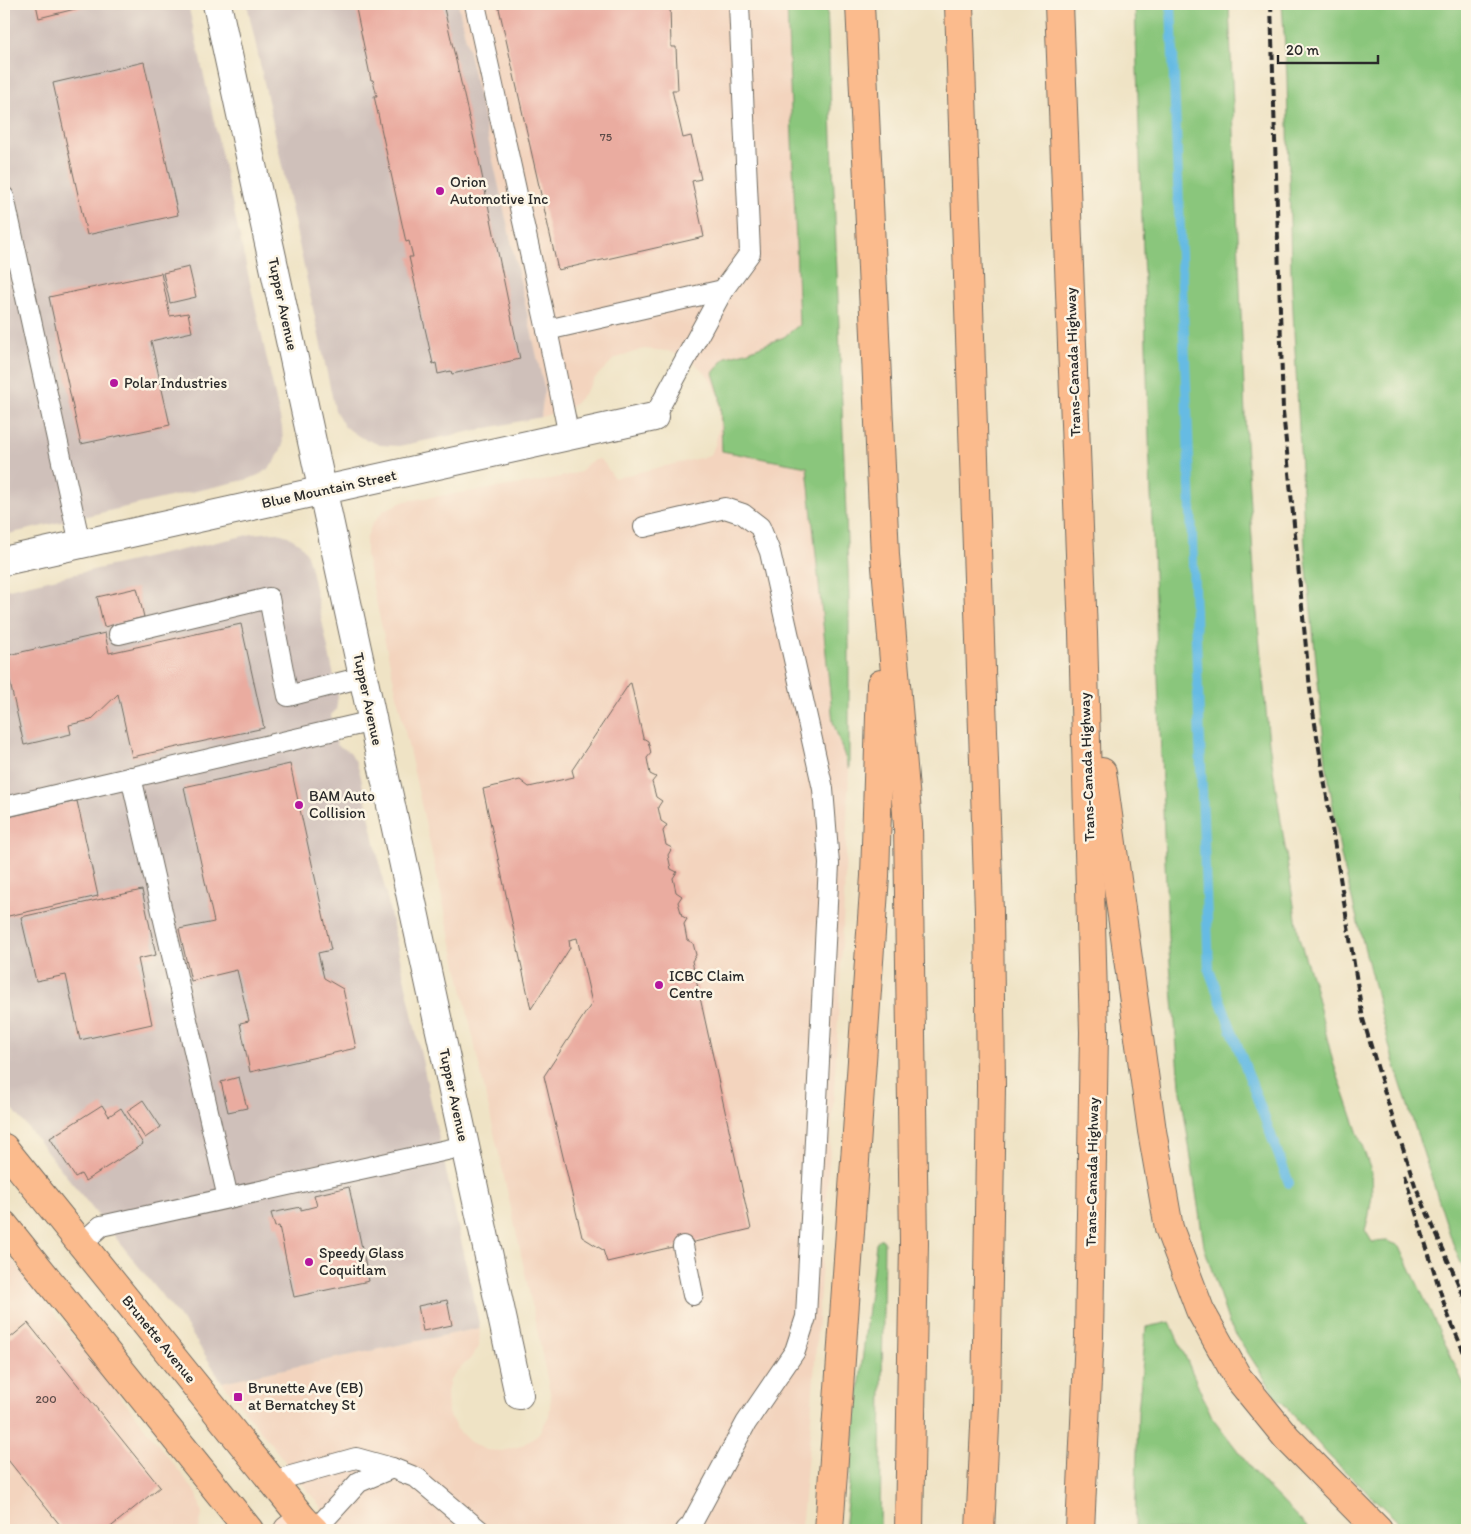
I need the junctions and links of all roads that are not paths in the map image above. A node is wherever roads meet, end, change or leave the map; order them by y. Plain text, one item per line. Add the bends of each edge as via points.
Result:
1 (218, 4) edge
2 (475, 4) edge
3 (739, 4) edge
4 (860, 4) edge
5 (959, 4) edge
6 (1059, 4) edge
7 (4, 197) edge
8 (724, 290) junction
9 (547, 330) junction
10 (654, 417) joint
11 (569, 436) junction
12 (323, 490) junction
13 (644, 527) dead end
14 (80, 544) junction
15 (885, 555) junction
16 (4, 561) edge
17 (1083, 633) junction
18 (120, 634) dead end
19 (363, 676) junction
20 (373, 721) junction
21 (131, 777) junction
22 (4, 807) edge
23 (465, 1146) junction
24 (4, 1148) edge
25 (228, 1198) junction
26 (4, 1224) edge
27 (82, 1243) junction
28 (683, 1246) dead end
29 (693, 1296) dead end
30 (519, 1395) dead end
31 (392, 1468) junction
32 (273, 1481) junction
33 (305, 1527) edge
34 (249, 1530) edge
35 (479, 1530) edge
36 (686, 1530) edge
37 (829, 1530) edge
38 (909, 1530) edge
39 (980, 1530) edge
40 (1080, 1530) edge
41 (1378, 1530) edge

1 - 12 street, Tupper Avenue
2 - 9 lane
3 - 8 lane via 750,253
4 - 15 main road
5 - 39 main road via 990,912 986,1406
6 - 17 main road, Trans-Canada Highway
7 - 14 lane
8 - 9 lane
8 - 10 lane
9 - 11 lane
10 - 11 street, Blue Mountain Street
11 - 12 street, Blue Mountain Street
12 - 14 street, Blue Mountain Street
12 - 19 street, Tupper Avenue
13 - 36 lane via 725,508 743,514 760,527 770,552 823,789 829,864 806,1318 795,1351 746,1423
14 - 16 street, Blue Mountain Street
15 - 37 main road via 875,876
15 - 38 main road via 908,825 914,1243
17 - 40 main road, Trans-Canada Highway via 1094,1032 1090,1337
17 - 41 main road via 1152,1131 1169,1228 1200,1310 1238,1378 1286,1438
18 - 19 lane via 269,598 288,696
19 - 20 street, Tupper Avenue
20 - 21 lane
20 - 23 street, Tupper Avenue
21 - 22 lane
21 - 25 lane
23 - 25 lane
23 - 30 street, Tupper Avenue
24 - 27 main road, Brunette Avenue
25 - 27 lane via 101,1226
26 - 34 main road
27 - 32 main road, Brunette Avenue
28 - 29 lane
31 - 32 lane via 356,1458
31 - 33 lane via 359,1482
31 - 35 lane via 417,1478
32 - 33 main road, Brunette Avenue

